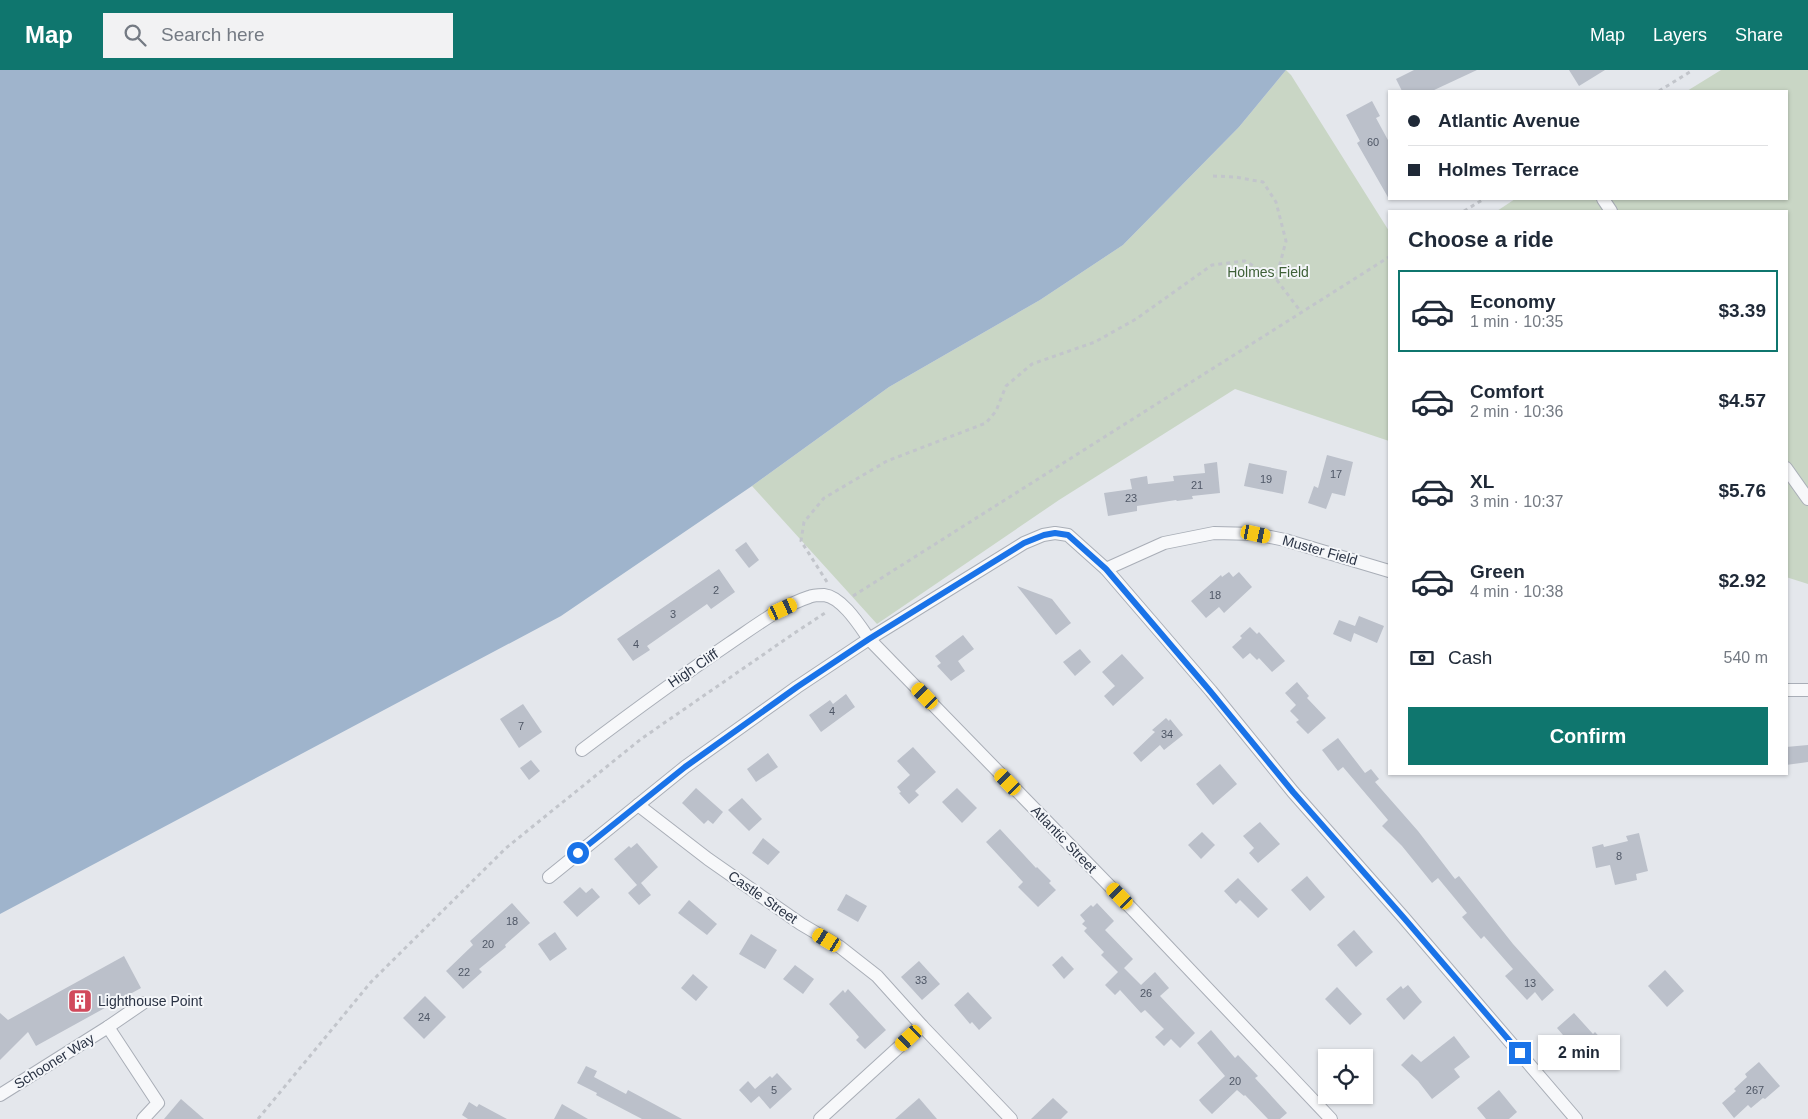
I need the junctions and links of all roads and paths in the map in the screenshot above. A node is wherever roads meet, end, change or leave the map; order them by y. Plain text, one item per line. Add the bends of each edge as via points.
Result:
1 (1693, 70) edge
2 (1661, 90) edge
3 (1213, 176) dead end
4 (1482, 200) edge
5 (1466, 210) edge
6 (1388, 258) edge
7 (1276, 279) junction
8 (1301, 312) junction
9 (1788, 471) edge
10 (1808, 499) edge
11 (1106, 569) junction
12 (1388, 571) edge
13 (810, 596) joint
14 (840, 604) junction
15 (869, 639) junction
16 (1788, 690) edge
17 (1808, 690) edge
18 (582, 750) dead end
19 (638, 805) junction
20 (549, 877) dead end
21 (143, 1003) dead end
22 (922, 1026) junction
23 (108, 1027) junction
24 (0, 1095) edge
25 (143, 1119) edge
26 (258, 1119) edge
27 (820, 1119) edge
28 (1011, 1119) edge
29 (1331, 1119) edge
30 (1576, 1119) edge

1 - 2 path
3 - 7 path via 1263,182 1276,202 1286,241
4 - 5 path
6 - 8 path
7 - 8 path
7 - 14 path via 1244,260 1212,266 1136,319 1095,342 1032,364 1006,386 996,411 986,423 887,461 824,498 804,522 801,541
8 - 14 path
9 - 10 street
11 - 12 street, Muster Field via 1164,544 1214,533 1256,534 1285,540
11 - 15 street via 1068,535 1044,535 1024,543
11 - 30 street via 1293,792
13 - 14 street, Atlantic Street via 826,595
13 - 18 street, High Cliff via 754,627 653,696
14 - 15 street, Atlantic Street
14 - 26 path via 641,739 506,848 371,982
15 - 19 street via 721,741
15 - 29 street, Atlantic Street
16 - 17 street
19 - 20 street
19 - 22 street, Castle Street via 794,920 840,947 877,976
21 - 23 street, Schooner Way
22 - 27 street
22 - 28 street, Castle Street
23 - 24 street, Schooner Way
23 - 25 street, Schooner Way via 158,1103

